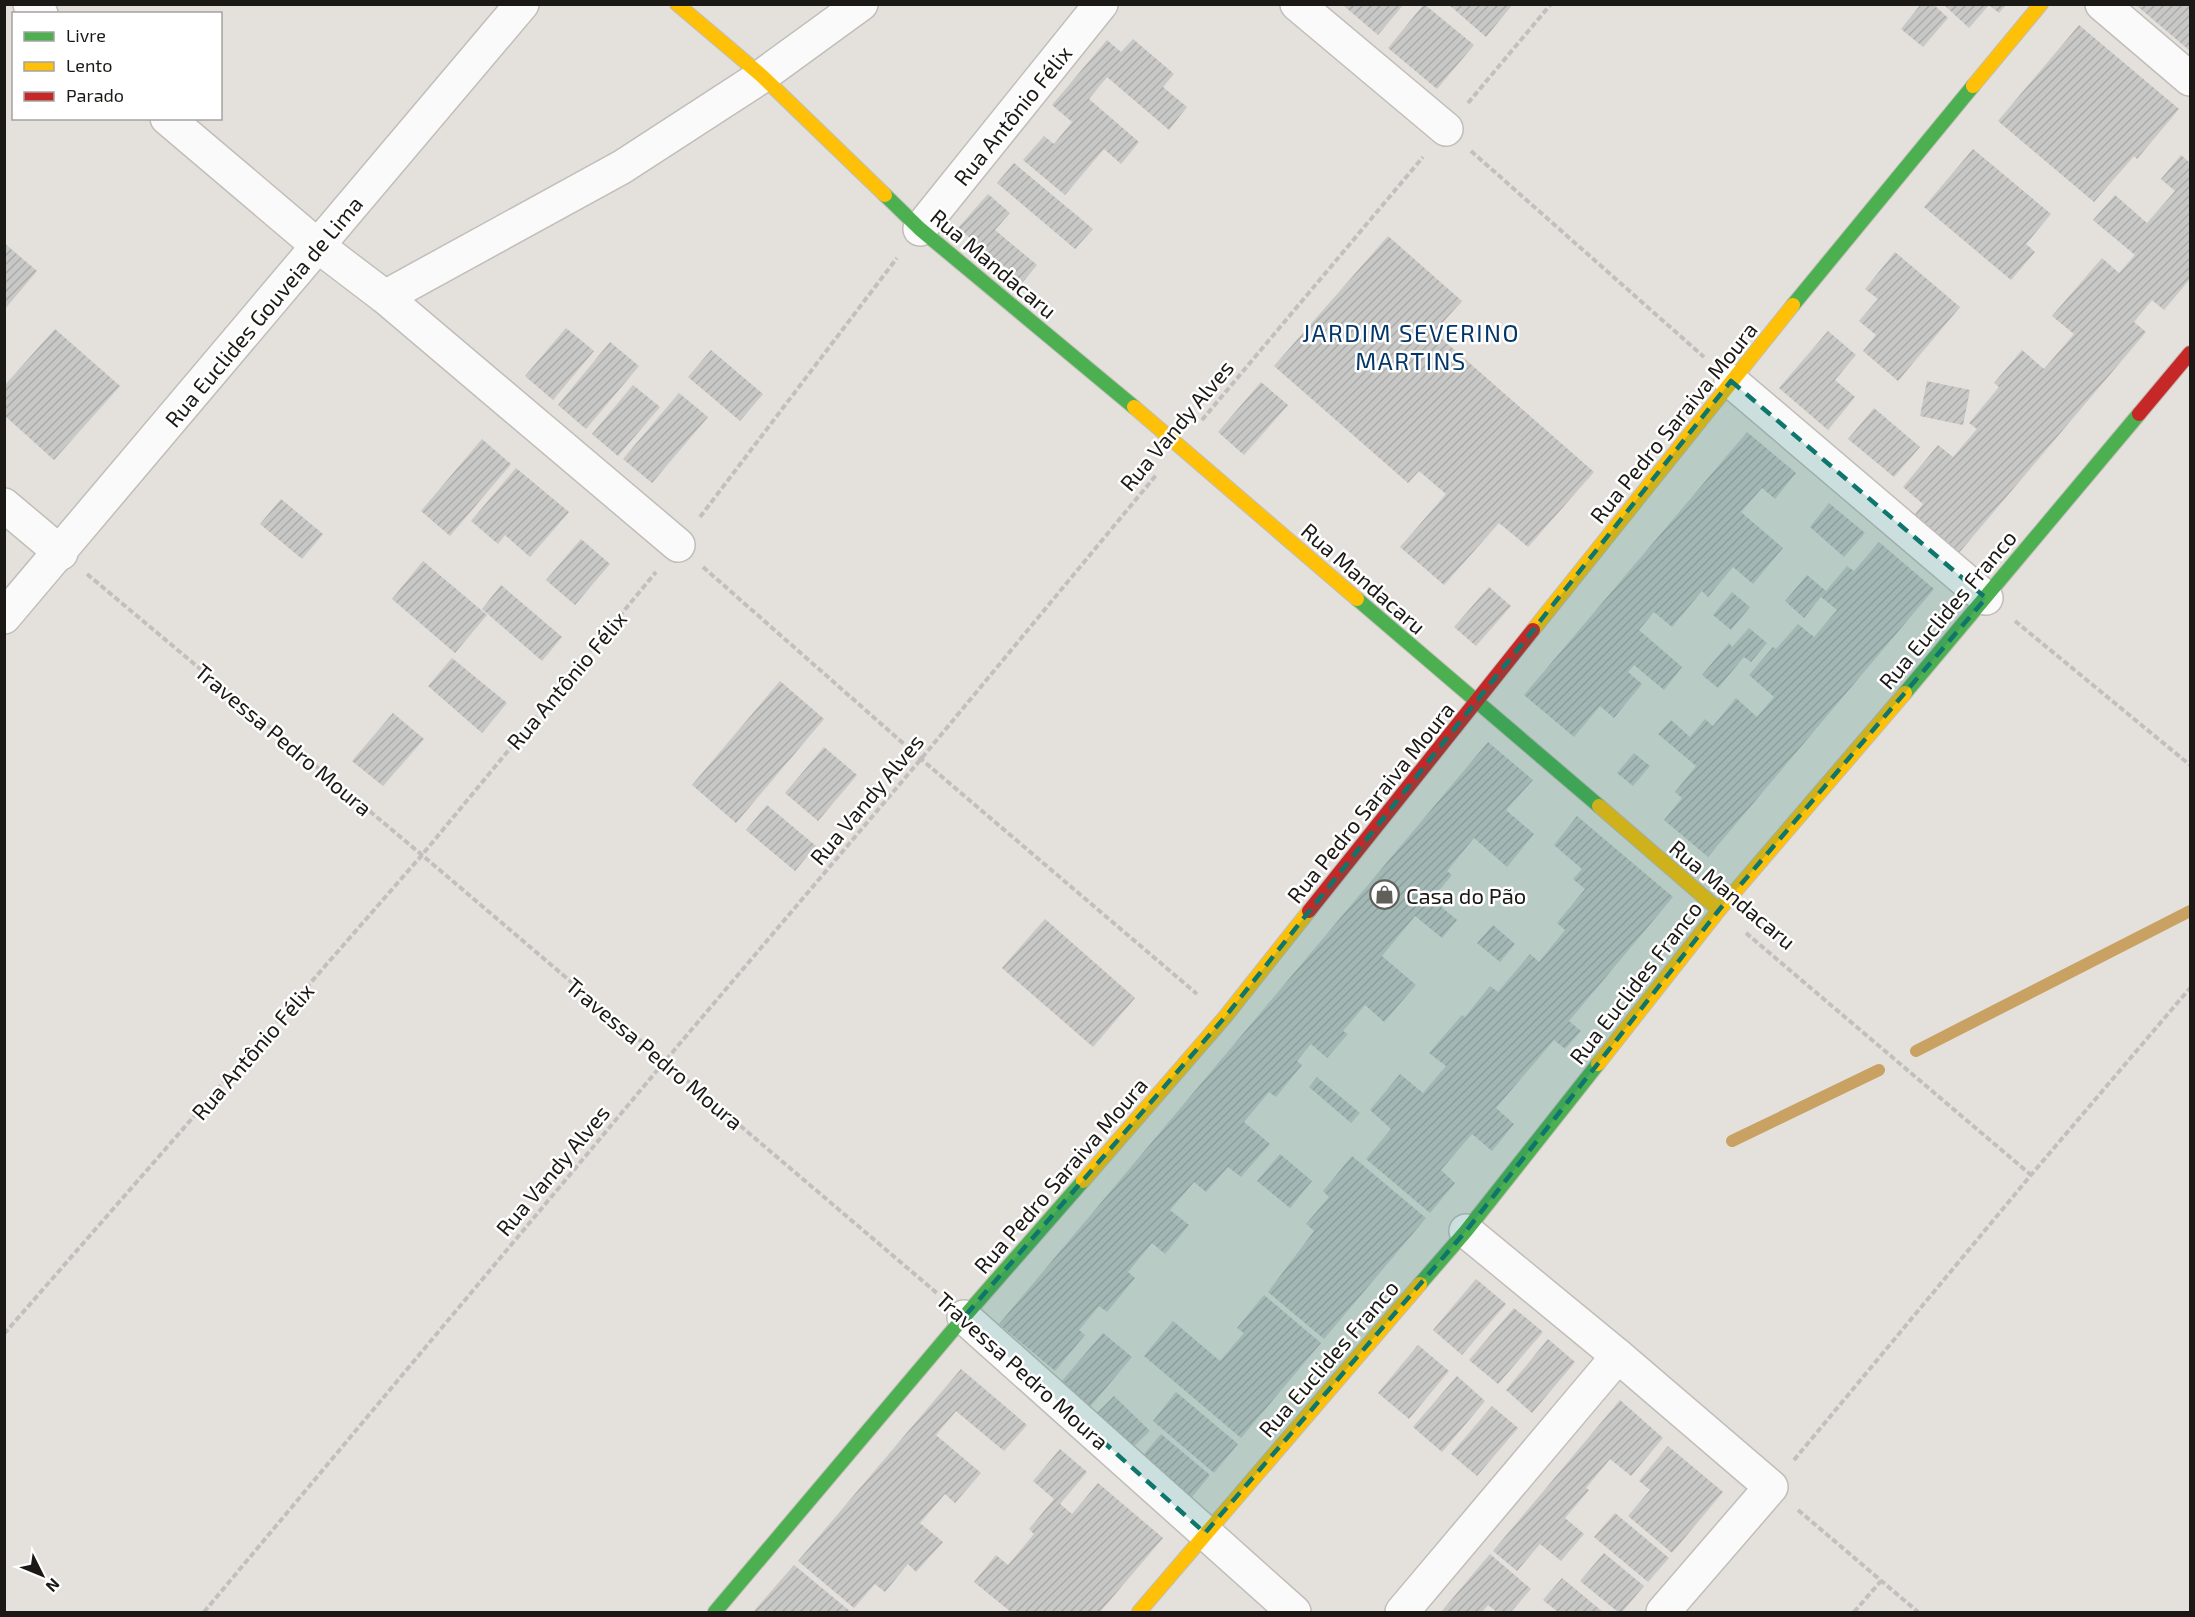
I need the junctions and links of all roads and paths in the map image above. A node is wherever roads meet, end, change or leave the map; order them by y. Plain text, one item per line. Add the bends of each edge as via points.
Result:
1 (522, 4) edge
2 (677, 4) edge
3 (861, 4) edge
4 (1101, 4) edge
5 (1297, 4) edge
6 (1551, 4) edge
7 (2041, 4) edge
8 (2102, 4) edge
9 (762, 76) junction
10 (2190, 80) edge
11 (169, 120) edge
12 (1446, 129) junction
13 (920, 229) junction
14 (318, 246) junction
15 (385, 297) junction
16 (2190, 353) edge
17 (1731, 381) junction
18 (1180, 446) junction
19 (4, 505) edge
20 (678, 546) junction
21 (61, 552) junction
22 (1986, 597) junction
23 (4, 617) edge
24 (1477, 703) junction
25 (921, 759) junction
26 (2190, 765) edge
27 (423, 855) junction
28 (1719, 910) junction
29 (2190, 988) edge
30 (1225, 1017) junction
31 (664, 1061) junction
32 (2031, 1175) junction
33 (1466, 1231) junction
34 (964, 1317) junction
35 (4, 1334) edge
36 (1618, 1356) junction
37 (1771, 1487) junction
38 (1205, 1533) junction
39 (1881, 1581) junction
40 (204, 1612) edge
41 (715, 1612) edge
42 (1138, 1612) edge
43 (1294, 1612) edge
44 (1402, 1612) edge
45 (1663, 1612) edge
46 (1854, 1612) edge
47 (1918, 1612) edge

1 - 14 street, Rua Euclides Gouveia de Lima
2 - 9 street, Rua Mandacaru
3 - 9 street
4 - 13 street, Rua Antônio Félix
5 - 12 street
6 - 12 path, Rua Vandy Alves
7 - 17 street, Rua Pedro Saraiva Moura
8 - 10 street
9 - 13 street, Rua Mandacaru
9 - 15 street via 622,167
11 - 14 street
12 - 17 path
12 - 18 path, Rua Vandy Alves
13 - 18 street, Rua Mandacaru
13 - 20 path, Rua Antônio Félix
14 - 15 street
14 - 21 street, Rua Euclides Gouveia de Lima
15 - 20 street
16 - 22 street, Rua Euclides Franco
17 - 22 street
17 - 24 street, Rua Pedro Saraiva Moura
18 - 24 street, Rua Mandacaru
18 - 25 path, Rua Vandy Alves
19 - 21 street
20 - 25 path
20 - 27 path, Rua Antônio Félix
21 - 23 street, Rua Euclides Gouveia de Lima
21 - 27 path, Travessa Pedro Moura
22 - 26 path
22 - 28 street, Rua Euclides Franco
24 - 28 street, Rua Mandacaru
24 - 30 street, Rua Pedro Saraiva Moura
25 - 30 path
25 - 31 path, Rua Vandy Alves
27 - 31 path, Travessa Pedro Moura
27 - 35 path, Rua Antônio Félix
28 - 32 path, Rua Mandacaru
28 - 33 street, Rua Euclides Franco
29 - 32 path
30 - 34 street, Rua Pedro Saraiva Moura
31 - 34 path, Travessa Pedro Moura
31 - 40 path, Rua Vandy Alves
32 - 37 path
33 - 36 street
33 - 38 street, Rua Euclides Franco
34 - 38 street, Travessa Pedro Moura
34 - 41 street, Rua Pedro Saraiva Moura
36 - 37 street
36 - 44 street
37 - 39 path
37 - 45 street
38 - 42 street, Rua Euclides Franco
38 - 43 street, Travessa Pedro Moura
39 - 46 path
39 - 47 path

